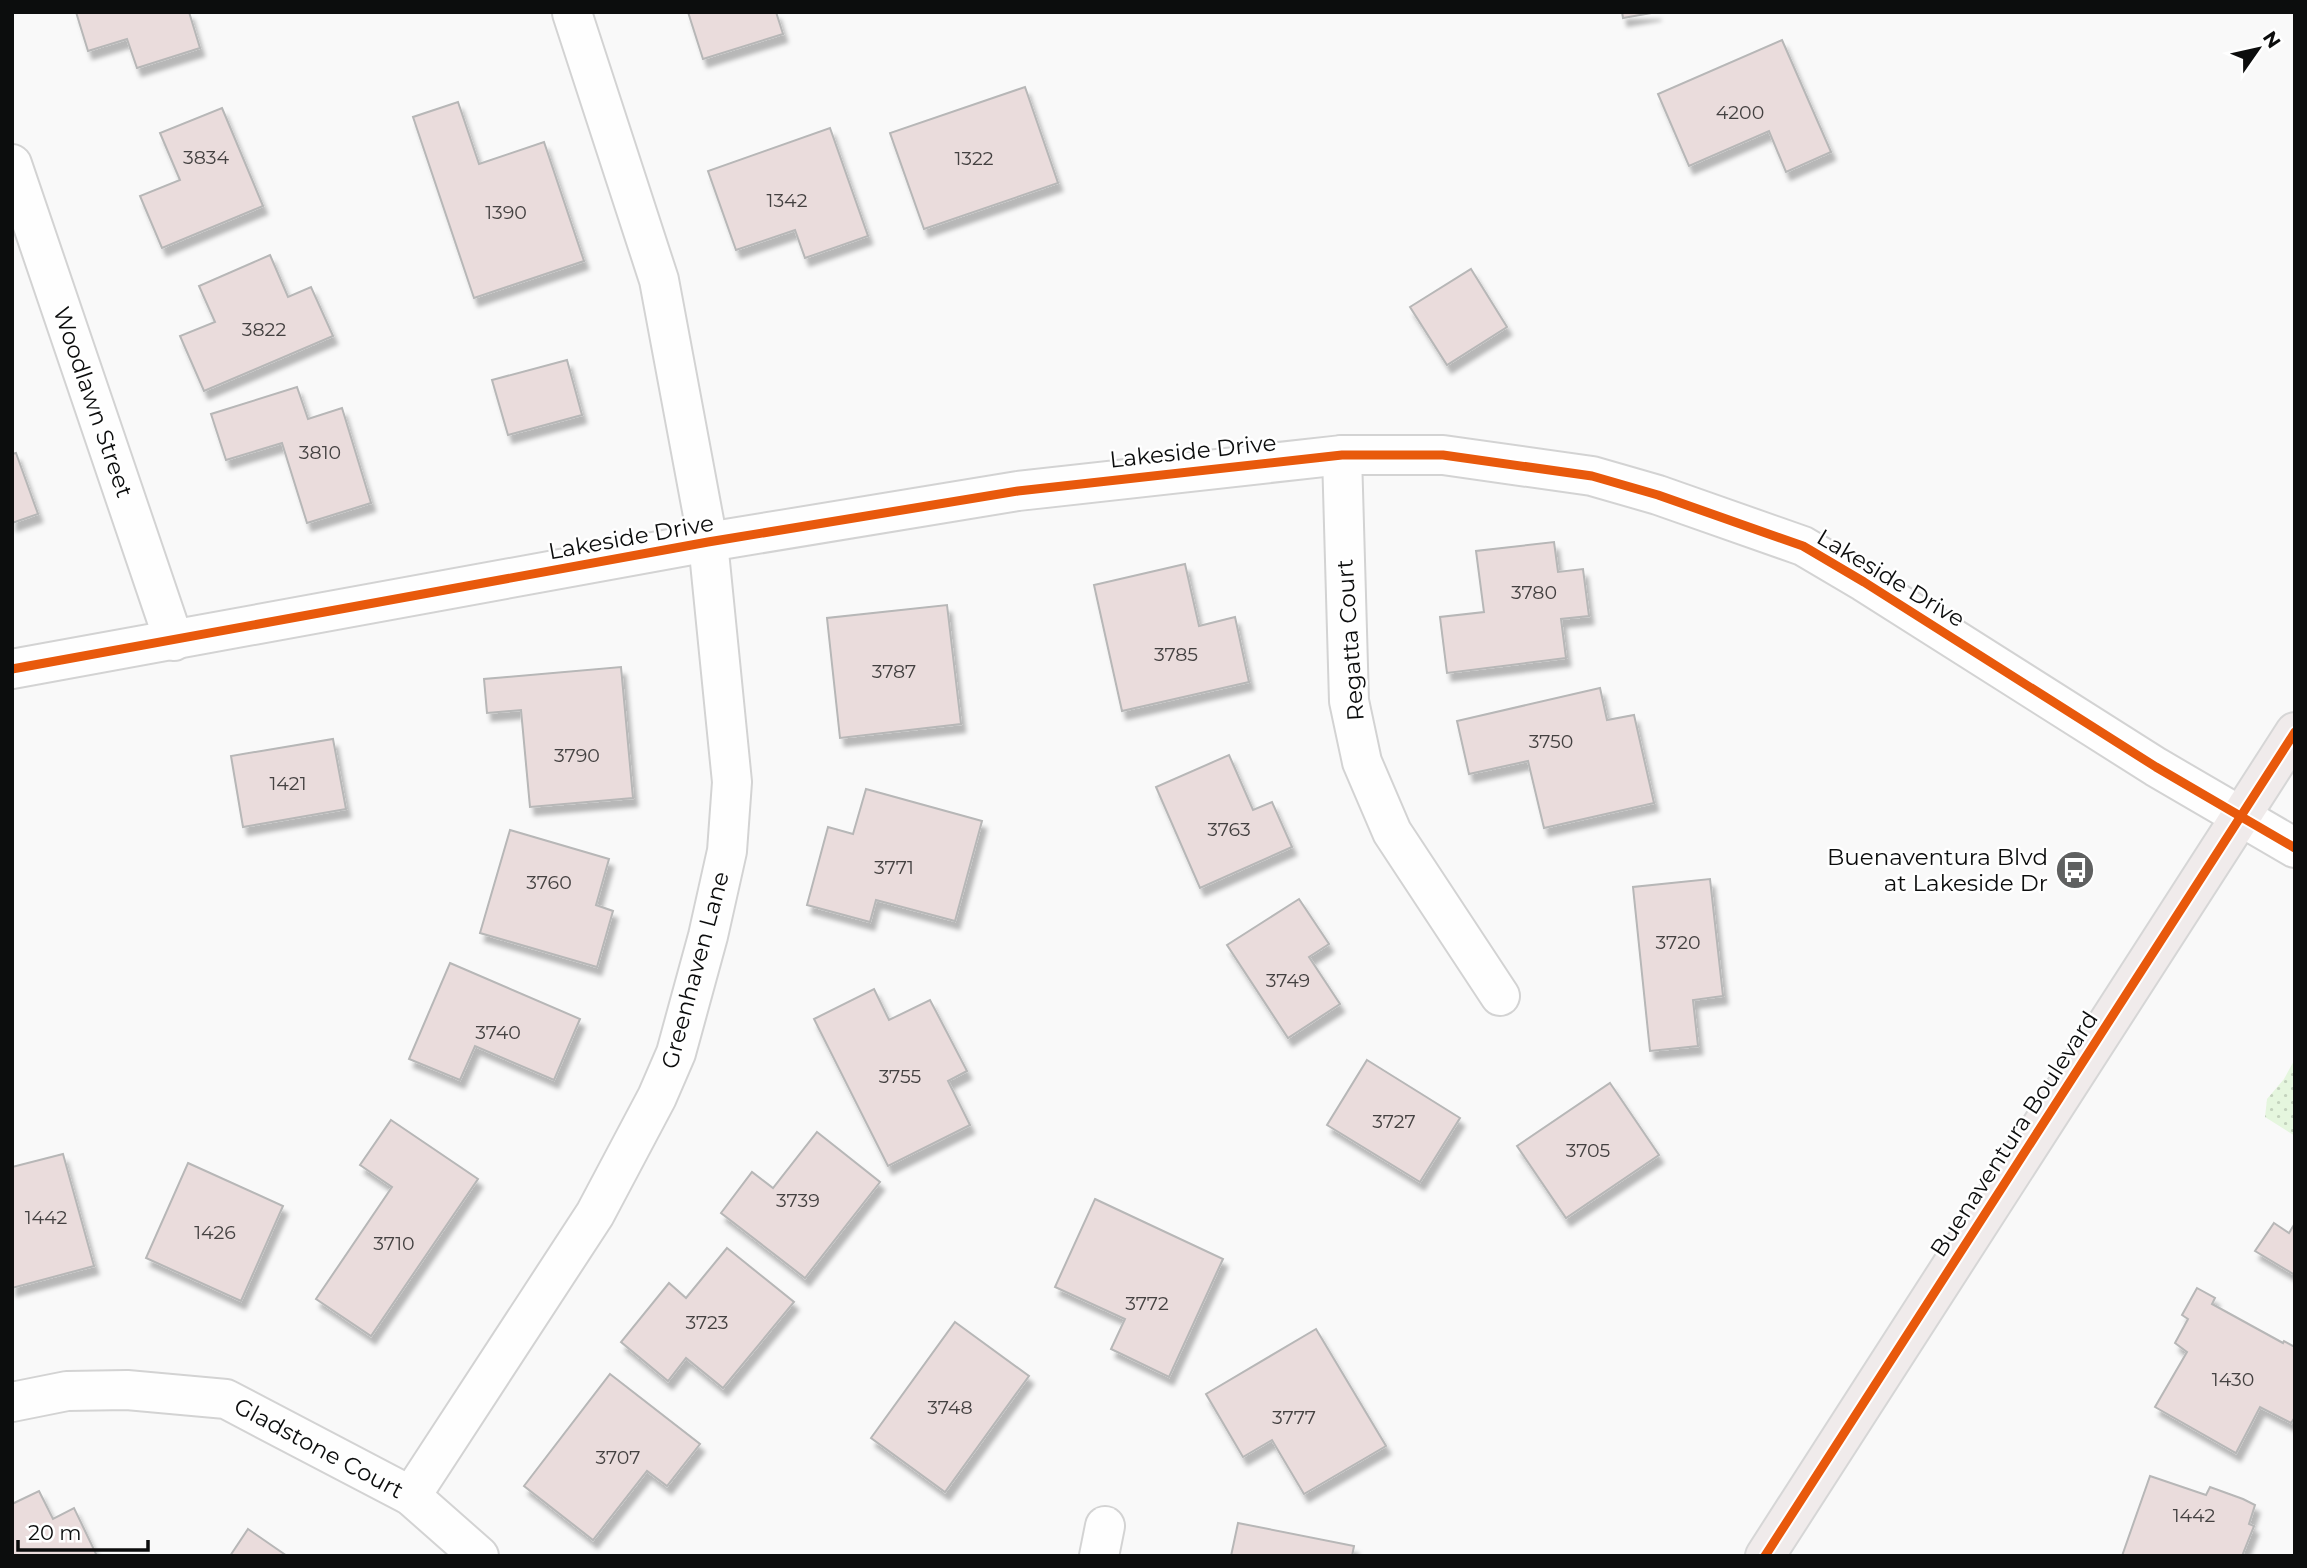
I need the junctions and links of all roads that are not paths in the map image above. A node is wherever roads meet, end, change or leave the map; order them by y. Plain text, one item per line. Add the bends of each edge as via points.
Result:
1 (572, 13) edge
2 (12, 164) edge
3 (1342, 455) junction
4 (708, 542) junction
5 (174, 641) junction
6 (12, 670) edge
7 (2295, 732) edge
8 (2242, 817) junction
9 (2295, 848) edge
10 (1500, 996) dead end
11 (12, 1402) edge
12 (411, 1496) junction
13 (479, 1556) edge
14 (1765, 1556) edge

1 - 4 street, Greenhaven Lane via 659,280
2 - 5 street, Woodlawn Street
3 - 4 street, Lakeside Drive via 1018,491
3 - 8 street, Lakeside Drive via 1443,455 1592,476 1803,546
3 - 10 street, Regatta Court via 1349,701 1362,762 1392,832
4 - 5 street, Lakeside Drive
4 - 12 street, Greenhaven Lane via 732,782 727,851 676,1053 595,1214
5 - 6 street, Lakeside Drive
7 - 8 main road, Buenaventura Boulevard
8 - 9 street, Lakeside Drive
8 - 14 main road, Buenaventura Boulevard
11 - 12 street, Gladstone Court via 68,1391 127,1390 226,1399
12 - 13 street, Gladstone Court

